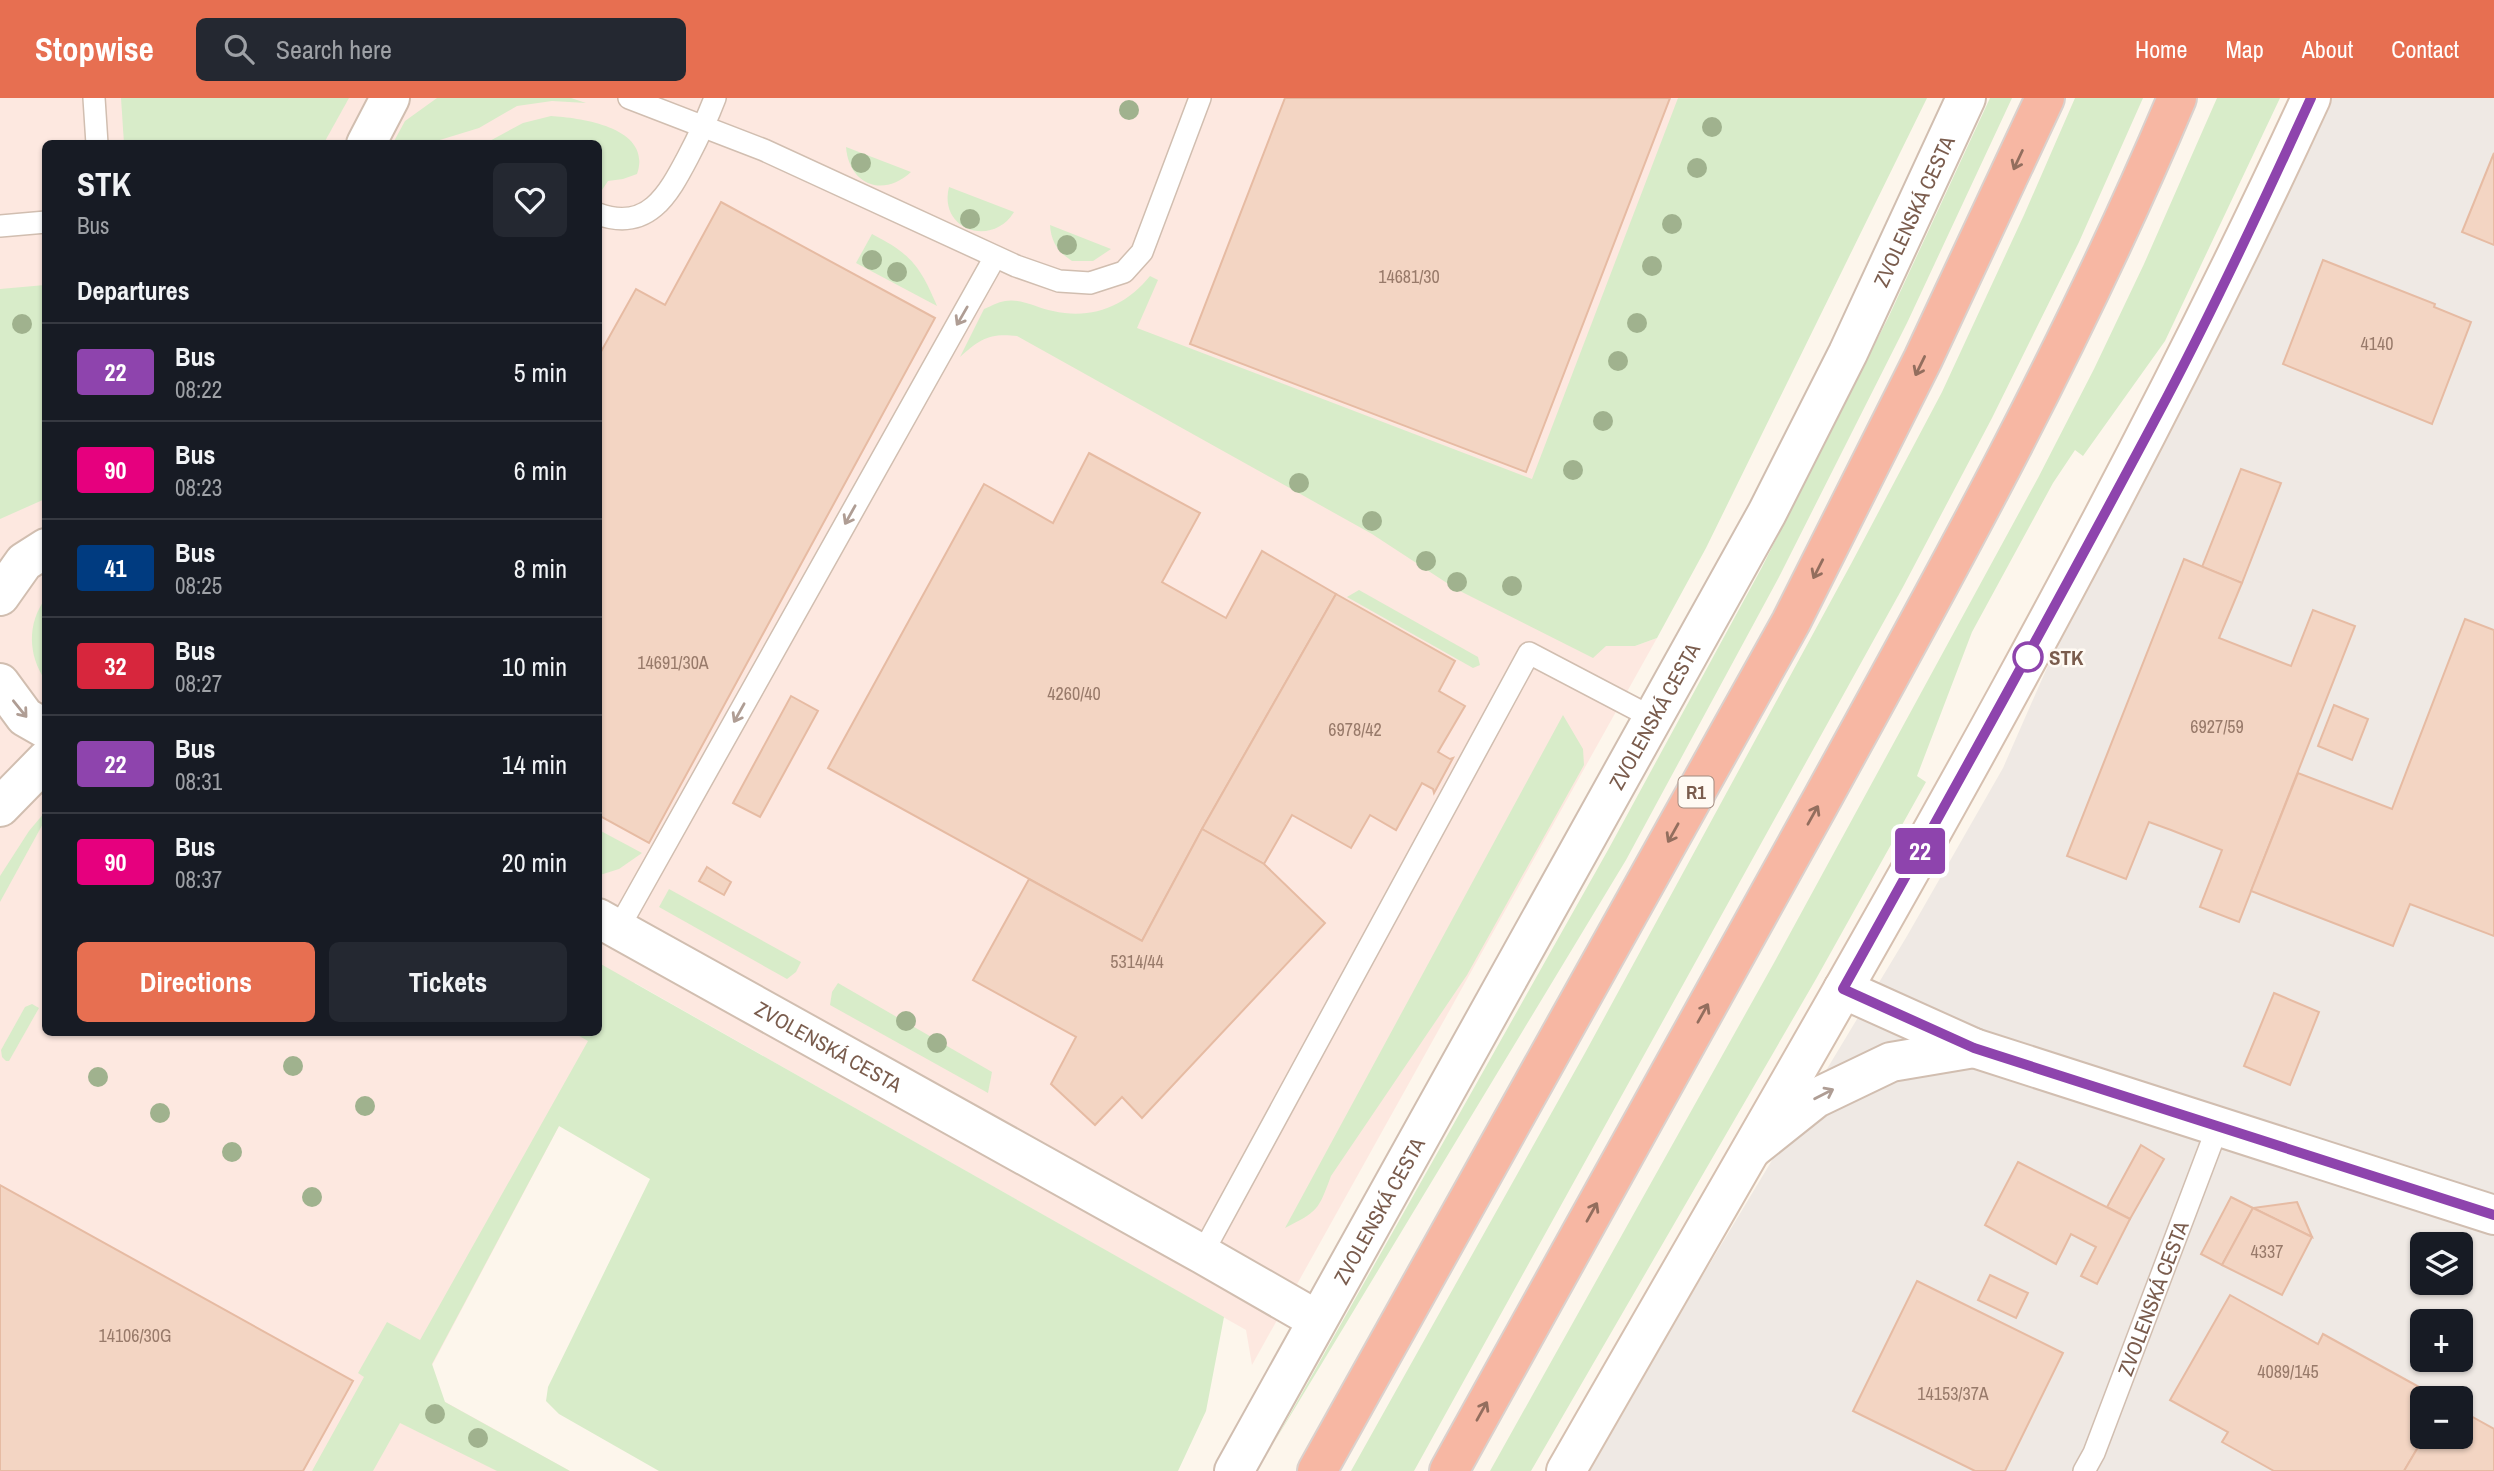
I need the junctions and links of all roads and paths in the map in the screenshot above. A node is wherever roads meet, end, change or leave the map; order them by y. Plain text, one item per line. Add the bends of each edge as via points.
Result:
1 (94, 98) edge
2 (390, 98) edge
3 (629, 98) edge
4 (715, 98) edge
5 (1200, 98) edge
6 (1966, 98) edge
7 (2045, 98) edge
8 (2177, 98) edge
9 (2311, 98) edge
10 (704, 127) junction
11 (97, 140) edge
12 (368, 140) edge
13 (602, 215) edge
14 (42, 222) edge
15 (0, 226) edge
16 (995, 257) junction
17 (23, 556) edge
18 (0, 596) edge
19 (0, 683) edge
20 (1653, 718) junction
21 (42, 727) edge
22 (42, 764) edge
23 (0, 807) edge
24 (608, 924) edge
25 (1843, 989) junction
26 (1974, 1048) junction
27 (2218, 1126) junction
28 (1750, 1150) junction
29 (2494, 1214) edge
30 (1202, 1254) junction
31 (1317, 1320) junction
32 (1234, 1471) edge
33 (1317, 1471) edge
34 (1449, 1471) edge
35 (1566, 1471) edge
36 (2084, 1471) edge

1 - 11 lane
2 - 12 street
3 - 10 lane
4 - 10 lane
5 - 16 lane via 1142,252 1124,272 1090,283 1059,281
6 - 20 street, ZVOLENSKÁ CESTA via 1807,435
7 -> 33 highway, R1 via 1923,359 1791,622
34 -> 8 highway via 1891,675 2036,404
9 - 25 street via 2167,397
10 - 13 lane via 661,202 639,215 617,220
10 - 16 lane
14 - 15 lane
16 -> 24 lane
17 - 18 street
19 -> 21 street via 25,717
20 - 30 lane via 1529,653
20 - 31 street, ZVOLENSKÁ CESTA
22 - 23 street
24 - 30 street, ZVOLENSKÁ CESTA
25 - 26 street
25 - 28 street
26 - 27 street
28 -> 26 street via 1816,1098 1891,1062
27 - 29 street
27 - 36 lane, ZVOLENSKÁ CESTA
28 - 35 street
30 - 31 street, ZVOLENSKÁ CESTA
31 - 32 street, ZVOLENSKÁ CESTA

